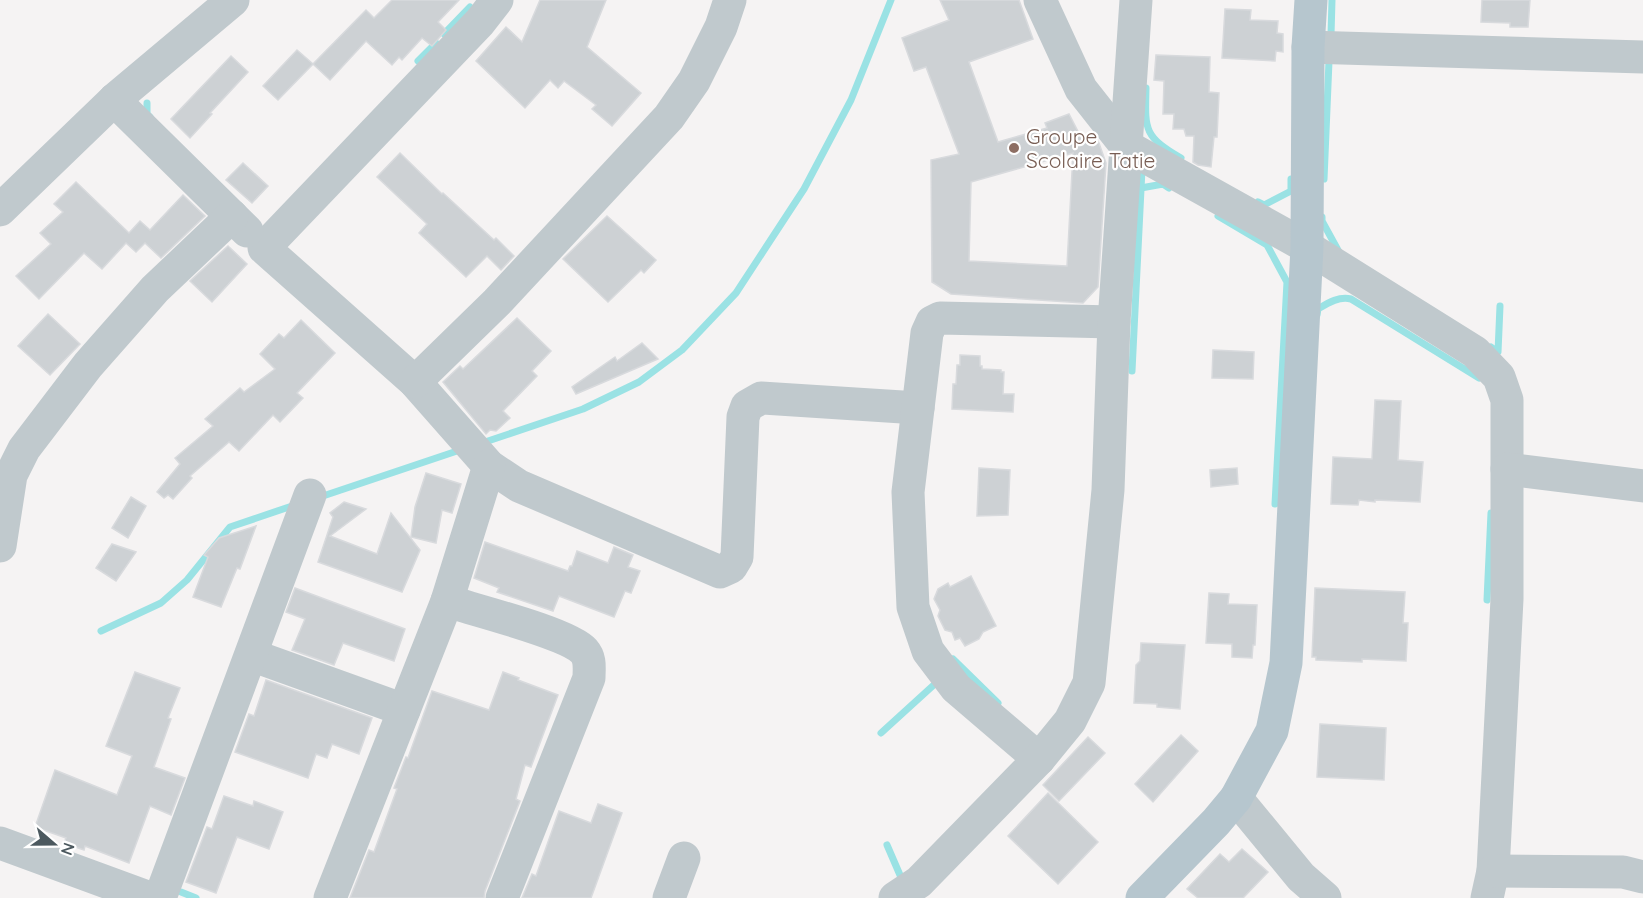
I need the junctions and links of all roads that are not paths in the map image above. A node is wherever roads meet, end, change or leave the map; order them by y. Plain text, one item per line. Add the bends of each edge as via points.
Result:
1 (233, 0) edge
2 (497, 0) edge
3 (730, 0) edge
4 (1040, 0) edge
5 (1136, 0) edge
6 (1311, 0) edge
7 (1308, 47) junction
8 (1643, 57) edge
9 (114, 100) junction
10 (1126, 146) junction
11 (0, 210) edge
12 (232, 216) junction
13 (1307, 247) junction
14 (264, 248) junction
15 (1114, 322) junction
16 (415, 382) junction
17 (918, 408) junction
18 (489, 466) junction
19 (1508, 469) junction
20 (1643, 486) edge
21 (310, 495) dead end
22 (0, 546) edge
23 (447, 601) junction
24 (251, 655) junction
25 (404, 710) junction
26 (1039, 759) junction
27 (1236, 798) junction
28 (0, 843) edge
29 (684, 858) dead end
30 (1643, 877) edge
31 (1490, 884) edge
32 (150, 898) edge
33 (160, 898) edge
34 (330, 898) edge
35 (502, 898) edge
36 (669, 898) edge
37 (895, 898) edge
38 (1142, 898) edge
39 (1325, 898) edge

1 - 9 street
2 - 14 street
3 - 16 street via 694,81 669,117 497,302
4 - 10 street via 1081,88
5 - 10 street
6 - 7 main road
7 - 8 street
7 - 13 main road
9 - 11 street
9 - 12 street
10 - 13 street
10 - 15 street
12 - 14 street
12 - 22 street via 148,298 88,365 24,449 11,476
13 - 19 street via 1475,352 1499,377 1507,400
13 - 27 main road via 1286,663 1272,731
14 - 16 street
15 - 17 street via 940,318 932,322 927,333
15 - 26 street via 1108,490 1089,683 1070,722
16 - 18 street
17 - 18 street via 761,398 747,406 743,417 737,557 731,567 720,572 519,486
17 - 26 street via 909,492 913,607 928,651 956,688
18 - 23 street
19 - 20 street
19 - 31 street via 1508,599
21 - 24 street
23 - 25 street
23 - 35 street via 561,636 583,650 589,659 589,678
24 - 25 street
24 - 33 street
25 - 34 street
26 - 37 street via 919,882
27 - 38 main road
27 - 39 street via 1301,877
28 - 32 street
29 - 36 street
30 - 31 street via 1623,872

